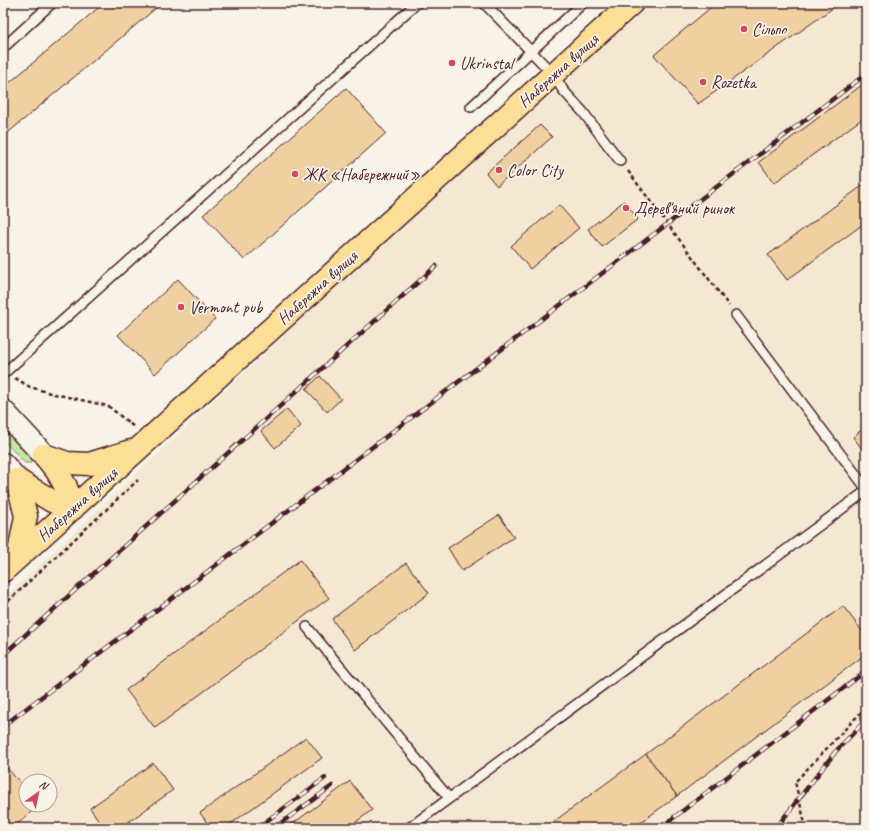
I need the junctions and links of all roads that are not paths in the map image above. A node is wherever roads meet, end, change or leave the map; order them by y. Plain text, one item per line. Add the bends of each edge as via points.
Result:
1 (52, 3) edge
2 (417, 3) edge
3 (484, 3) edge
4 (583, 3) edge
5 (632, 3) edge
6 (3, 48) edge
7 (531, 51) junction
8 (553, 74) junction
9 (471, 107) dead end
10 (620, 161) road end
11 (736, 315) road end
12 (4, 373) edge
13 (3, 411) edge
14 (136, 439) junction
15 (44, 455) junction
16 (3, 464) edge
17 (17, 480) junction
18 (866, 488) edge
19 (866, 491) edge
20 (73, 508) junction
21 (10, 564) edge
22 (307, 627) dead end
23 (449, 798) junction
24 (409, 828) edge

1 - 6 lane
2 - 12 lane
3 - 7 lane
4 - 7 lane
5 - 8 main road, Набережна вулиця
7 - 8 lane
7 - 9 lane
8 - 10 lane
8 - 14 main road, Набережна вулиця
11 - 18 lane
13 - 15 street
14 - 15 main road via 89,464 67,463
14 - 20 main road, Набережна вулиця
15 - 20 main road via 66,487
16 - 17 street
17 - 20 main road via 52,500
17 - 21 main road via 26,516
19 - 23 lane
20 - 21 main road, Набережна вулиця
22 - 23 lane
23 - 24 lane

